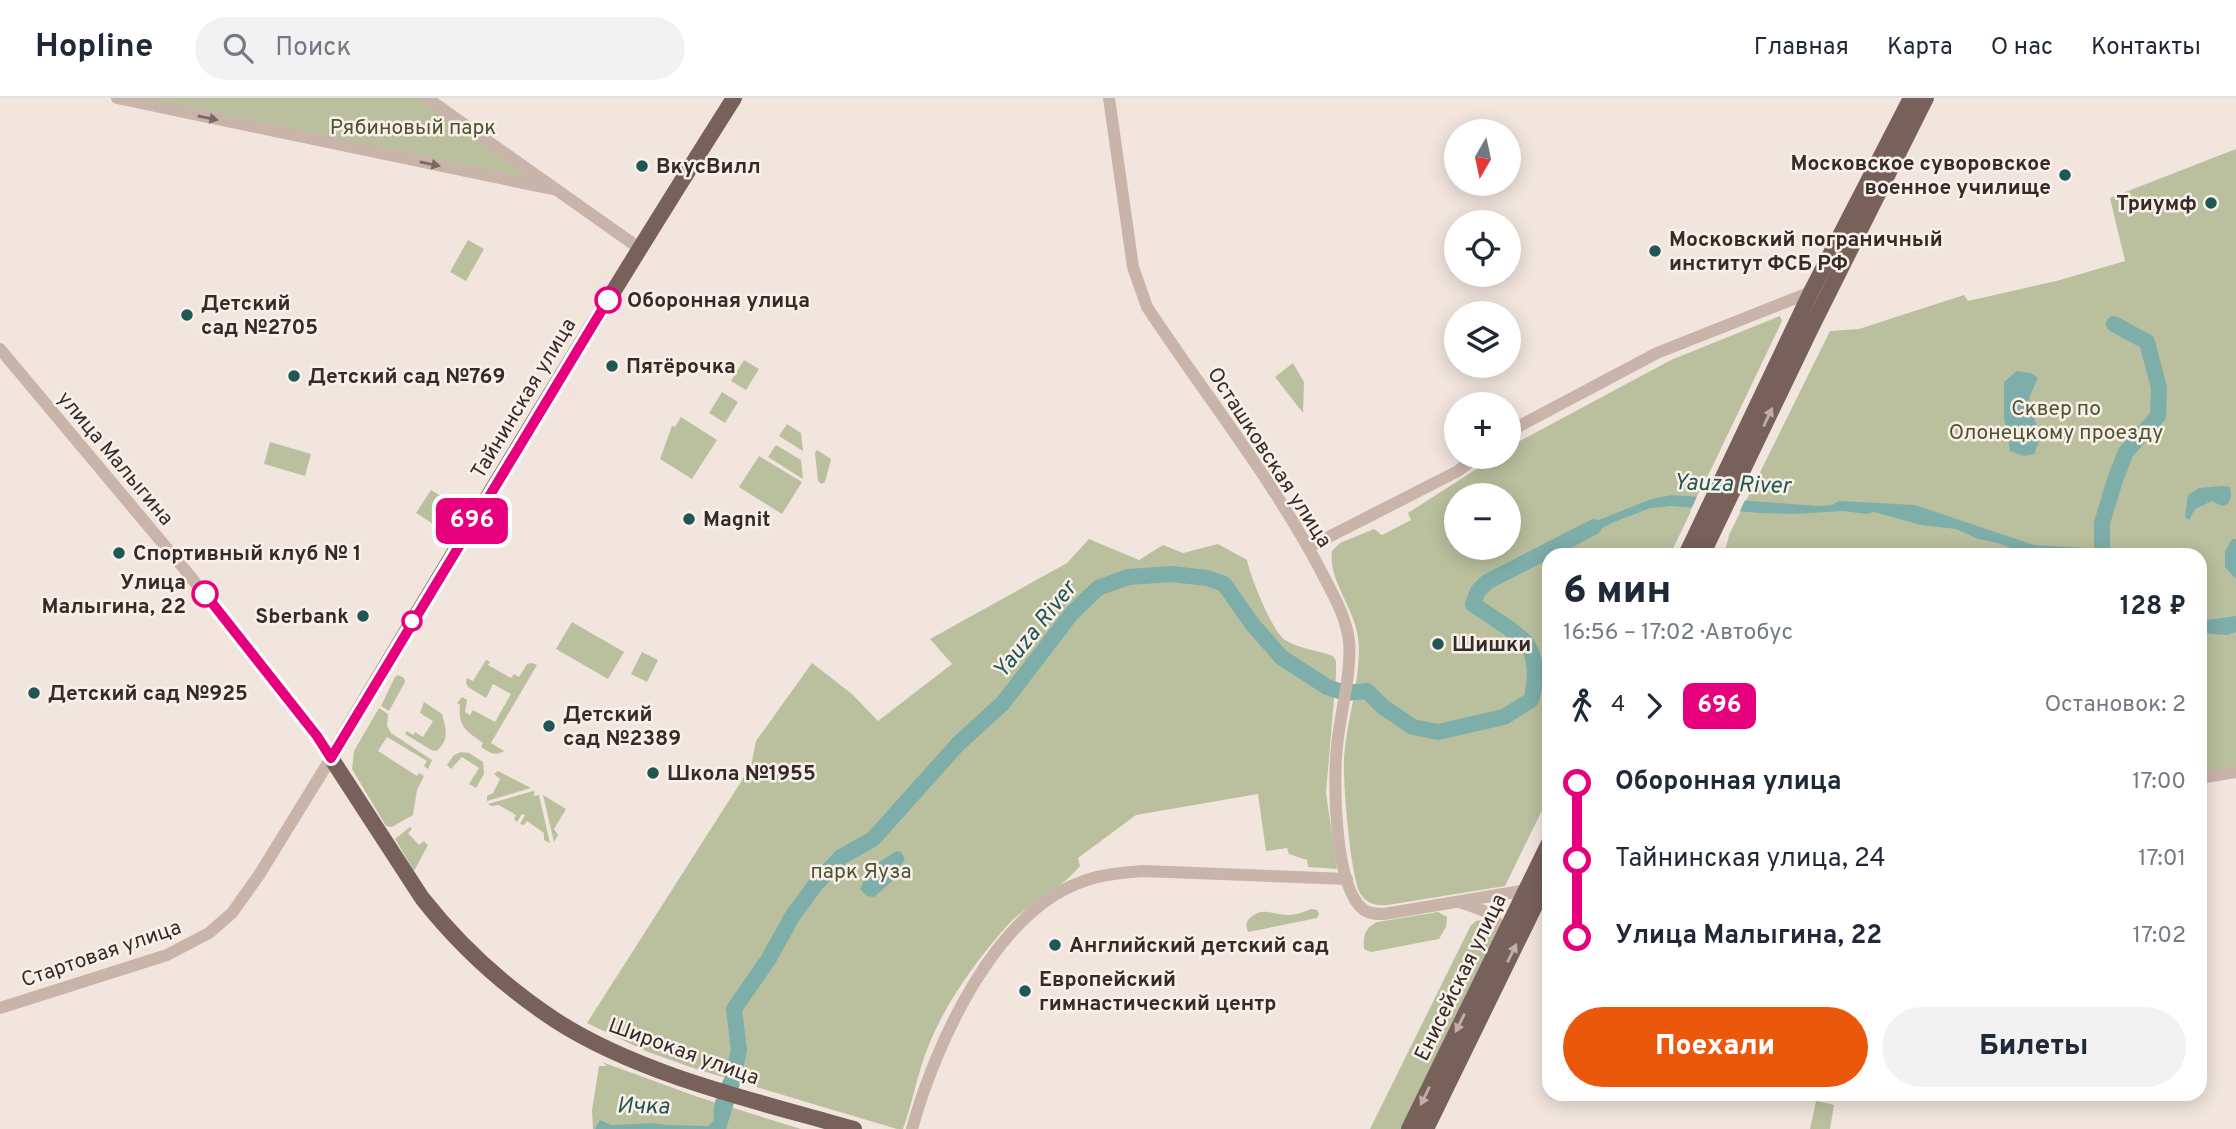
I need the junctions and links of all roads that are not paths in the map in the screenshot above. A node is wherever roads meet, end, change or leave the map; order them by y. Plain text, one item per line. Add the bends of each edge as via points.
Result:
1 (117, 98) edge
2 (427, 98) edge
3 (734, 98) edge
4 (1109, 98) edge
5 (1911, 98) edge
6 (1926, 98) edge
7 (557, 190) junction
8 (639, 248) junction
9 (1811, 292) junction
10 (0, 349) edge
11 (1521, 425) edge
12 (1461, 469) edge
13 (1705, 533) junction
14 (1309, 547) junction
15 (1692, 548) edge
16 (1703, 548) edge
17 (331, 758) junction
18 (2236, 772) edge
19 (2207, 777) edge
20 (1542, 858) edge
21 (1347, 879) junction
22 (1542, 885) edge
23 (1527, 890) junction
24 (1542, 892) edge
25 (1458, 902) junction
26 (1535, 905) junction
27 (1501, 940) junction
28 (1482, 997) junction
29 (0, 1008) edge
30 (854, 1129) edge
31 (912, 1129) edge
32 (1409, 1129) edge
33 (1426, 1129) edge

1 -> 7 street
2 - 7 street
3 - 8 main road, Тайнинская улица
4 - 14 street, Осташковская улица via 1133,267 1147,307
5 - 9 main road
13 -> 6 main road via 1738,479
7 - 8 street
8 - 17 main road, Тайнинская улица
9 - 11 street via 1657,353
9 - 13 main road via 1722,480
10 - 17 street, улица Малыгина via 186,571
12 - 14 street
13 - 15 main road
13 - 16 main road
14 - 21 street, Осташковская улица via 1339,605 1349,641 1335,794
17 - 29 street, Стартовая улица via 246,895 221,924 167,955
17 - 30 main road, Широкая улица via 422,898 461,942 523,997 620,1053 697,1082
18 - 19 street
20 - 23 main road, Енисейская улица
21 - 25 street, Осташковская улица via 1357,903 1375,914
21 - 31 street via 1143,871 1103,876 1066,888 1039,906 1009,936 957,1010
22 - 23 street, Осташковская улица
23 - 25 street, Осташковская улица
23 - 26 street
23 - 27 main road, Енисейская улица
24 - 26 main road, Енисейская улица
25 - 27 street via 1491,915
28 -> 26 main road, Енисейская улица
27 - 28 main road, Енисейская улица
28 -> 32 main road, Енисейская улица
28 - 33 main road, Енисейская улица

